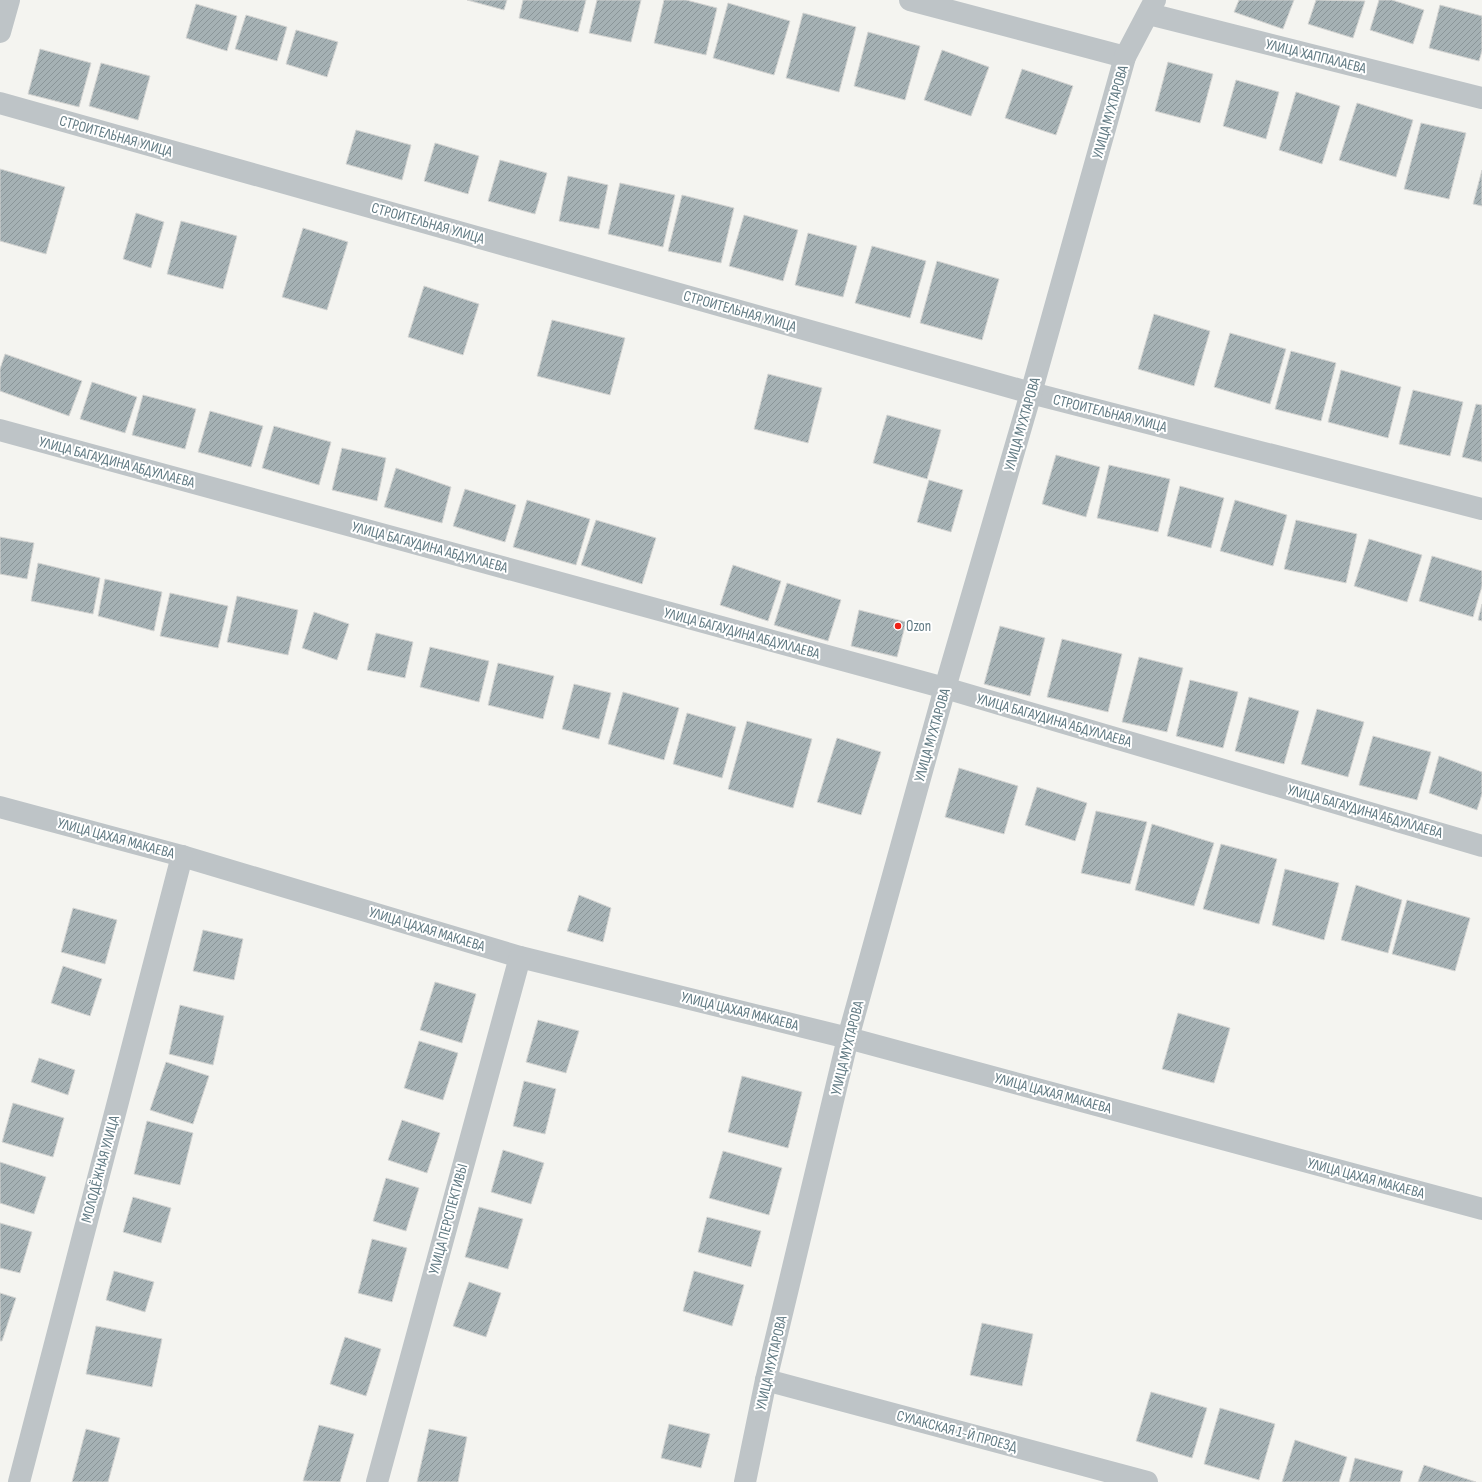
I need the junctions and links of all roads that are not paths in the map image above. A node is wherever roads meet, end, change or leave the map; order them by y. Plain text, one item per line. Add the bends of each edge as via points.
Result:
1 (9, 0) edge
2 (910, 0) edge
3 (1152, 7) edge
4 (0, 32) edge
5 (1125, 57) junction
6 (1482, 98) edge
7 (0, 103) edge
8 (1031, 393) junction
9 (0, 430) edge
10 (1482, 508) edge
11 (945, 688) junction
12 (0, 807) edge
13 (1482, 846) edge
14 (182, 856) junction
15 (520, 957) junction
16 (848, 1038) junction
17 (1482, 1209) edge
18 (766, 1380) junction
19 (19, 1482) edge
20 (376, 1482) edge
21 (745, 1482) edge
22 (1147, 1482) edge

1 - 4 street
2 - 5 street
3 - 5 street, УЛИЦА МУХТАРОВА
3 - 6 street, УЛИЦА ХАППАЛАЕВА
5 - 8 street, УЛИЦА МУХТАРОВА
7 - 8 street, СТРОИТЕЛЬНАЯ УЛИЦА
8 - 10 street, СТРОИТЕЛЬНАЯ УЛИЦА
8 - 11 street, УЛИЦА МУХТАРОВА
9 - 11 street, УЛИЦА БАГАУДИНА АБДУЛЛАЕВА
11 - 13 street, УЛИЦА БАГАУДИНА АБДУЛЛАЕВА
11 - 16 street, УЛИЦА МУХТАРОВА
12 - 14 street, УЛИЦА ЦАХАЯ МАКАЕВА
14 - 15 street, УЛИЦА ЦАХАЯ МАКАЕВА
14 - 19 street, МОЛОДЁЖНАЯ УЛИЦА
15 - 16 street, УЛИЦА ЦАХАЯ МАКАЕВА
15 - 20 street, УЛИЦА ПЕРСПЕКТИВЫ
16 - 17 street, УЛИЦА ЦАХАЯ МАКАЕВА
16 - 18 street, УЛИЦА МУХТАРОВА
18 - 21 street, УЛИЦА МУХТАРОВА
18 - 22 street, СУЛАКСКАЯ 1-Й ПРОЕЗД

